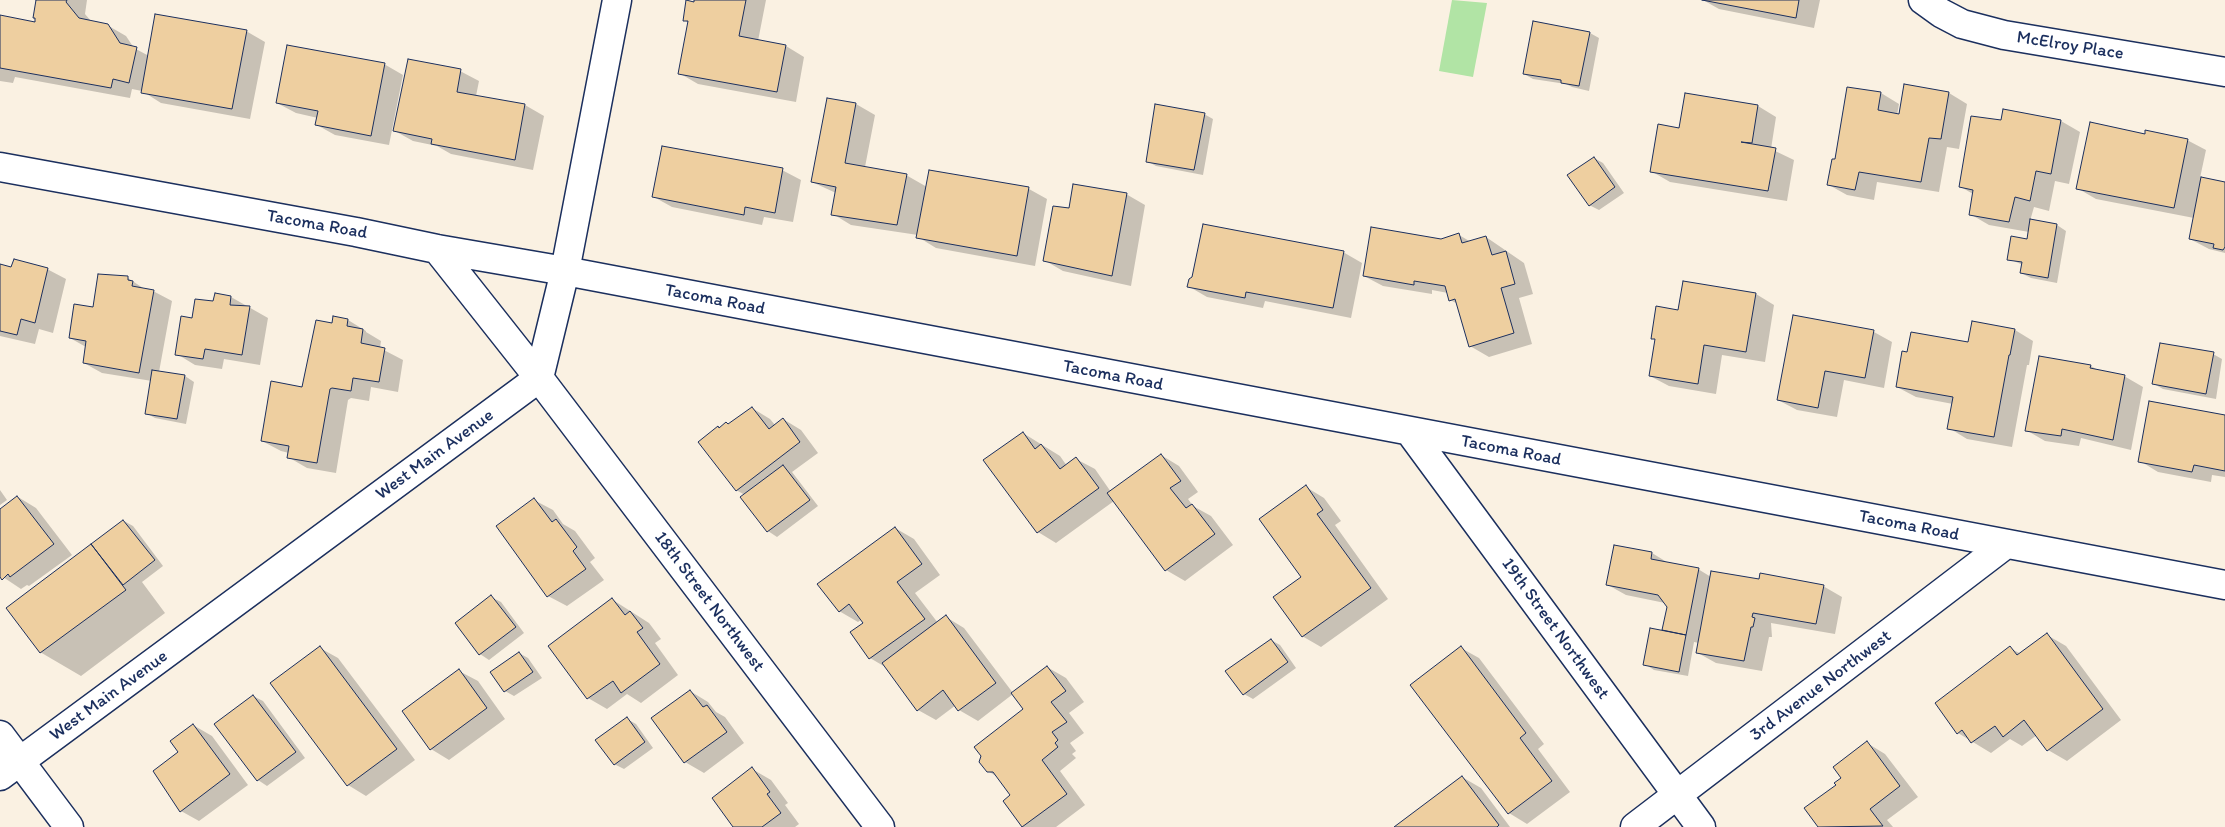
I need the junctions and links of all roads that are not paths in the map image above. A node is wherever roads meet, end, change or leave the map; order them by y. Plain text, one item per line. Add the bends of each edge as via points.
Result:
1 (617, 0) edge
2 (1923, 0) edge
3 (2225, 72) edge
4 (0, 167) edge
5 (437, 249) junction
6 (565, 271) junction
7 (539, 378) junction
8 (1410, 432) junction
9 (2006, 544) junction
10 (2225, 585) edge
11 (0, 735) edge
12 (10, 769) edge
13 (1678, 795) junction
14 (69, 827) edge
15 (880, 827) edge
16 (1635, 827) edge
17 (1701, 827) edge

1 - 6 street
2 - 3 street, McElroy Place via 1962,24 2004,35
4 - 5 street, Tacoma Road
5 - 6 street, Tacoma Road
5 - 7 street, 18th Street Northwest
6 - 7 street
6 - 8 street, Tacoma Road
7 - 12 street, West Main Avenue
7 - 15 street, 18th Street Northwest
8 - 9 street, Tacoma Road
8 - 13 street, 19th Street Northwest
9 - 10 street, Tacoma Road
9 - 13 street, 3rd Avenue Northwest
11 - 12 street
12 - 14 street
13 - 16 street, 3rd Avenue Northwest
13 - 17 street, 19th Street Northwest

